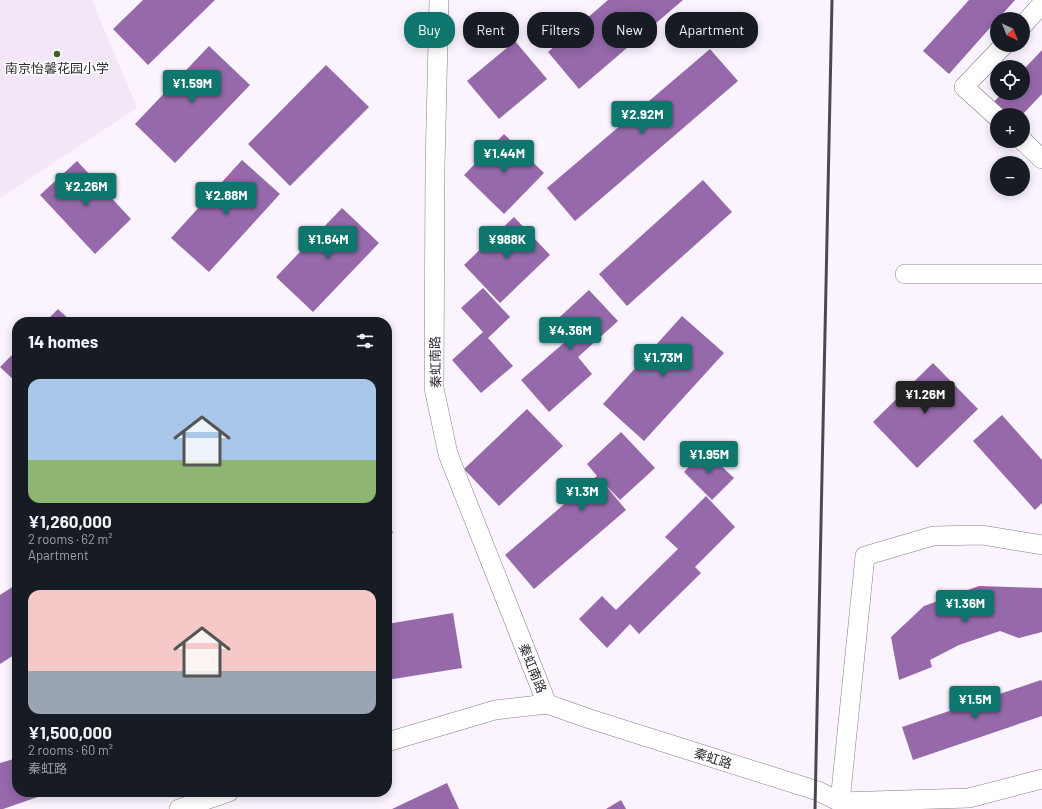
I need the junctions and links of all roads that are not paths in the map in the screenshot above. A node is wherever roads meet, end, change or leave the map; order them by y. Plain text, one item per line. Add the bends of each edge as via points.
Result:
1 (439, 0) edge
2 (1042, 4) edge
3 (1030, 17) edge
4 (997, 52) edge
5 (990, 111) edge
6 (1030, 148) edge
7 (1042, 159) edge
8 (905, 274) dead end
9 (1042, 274) edge
10 (1042, 545) edge
11 (547, 704) junction
12 (392, 741) edge
13 (1042, 779) edge
14 (214, 797) edge
15 (840, 802) junction
16 (179, 809) edge

1 - 11 street, 秦虹南路 via 434,388 448,454
2 - 3 street
4 - 5 street via 964,87
6 - 7 street
8 - 9 street
10 - 15 street via 982,535 933,536 865,556
11 - 12 street, 秦虹路 via 496,710
11 - 15 street, 秦虹路 via 818,792
13 - 15 street, 秦虹路 via 969,798
14 - 16 street

